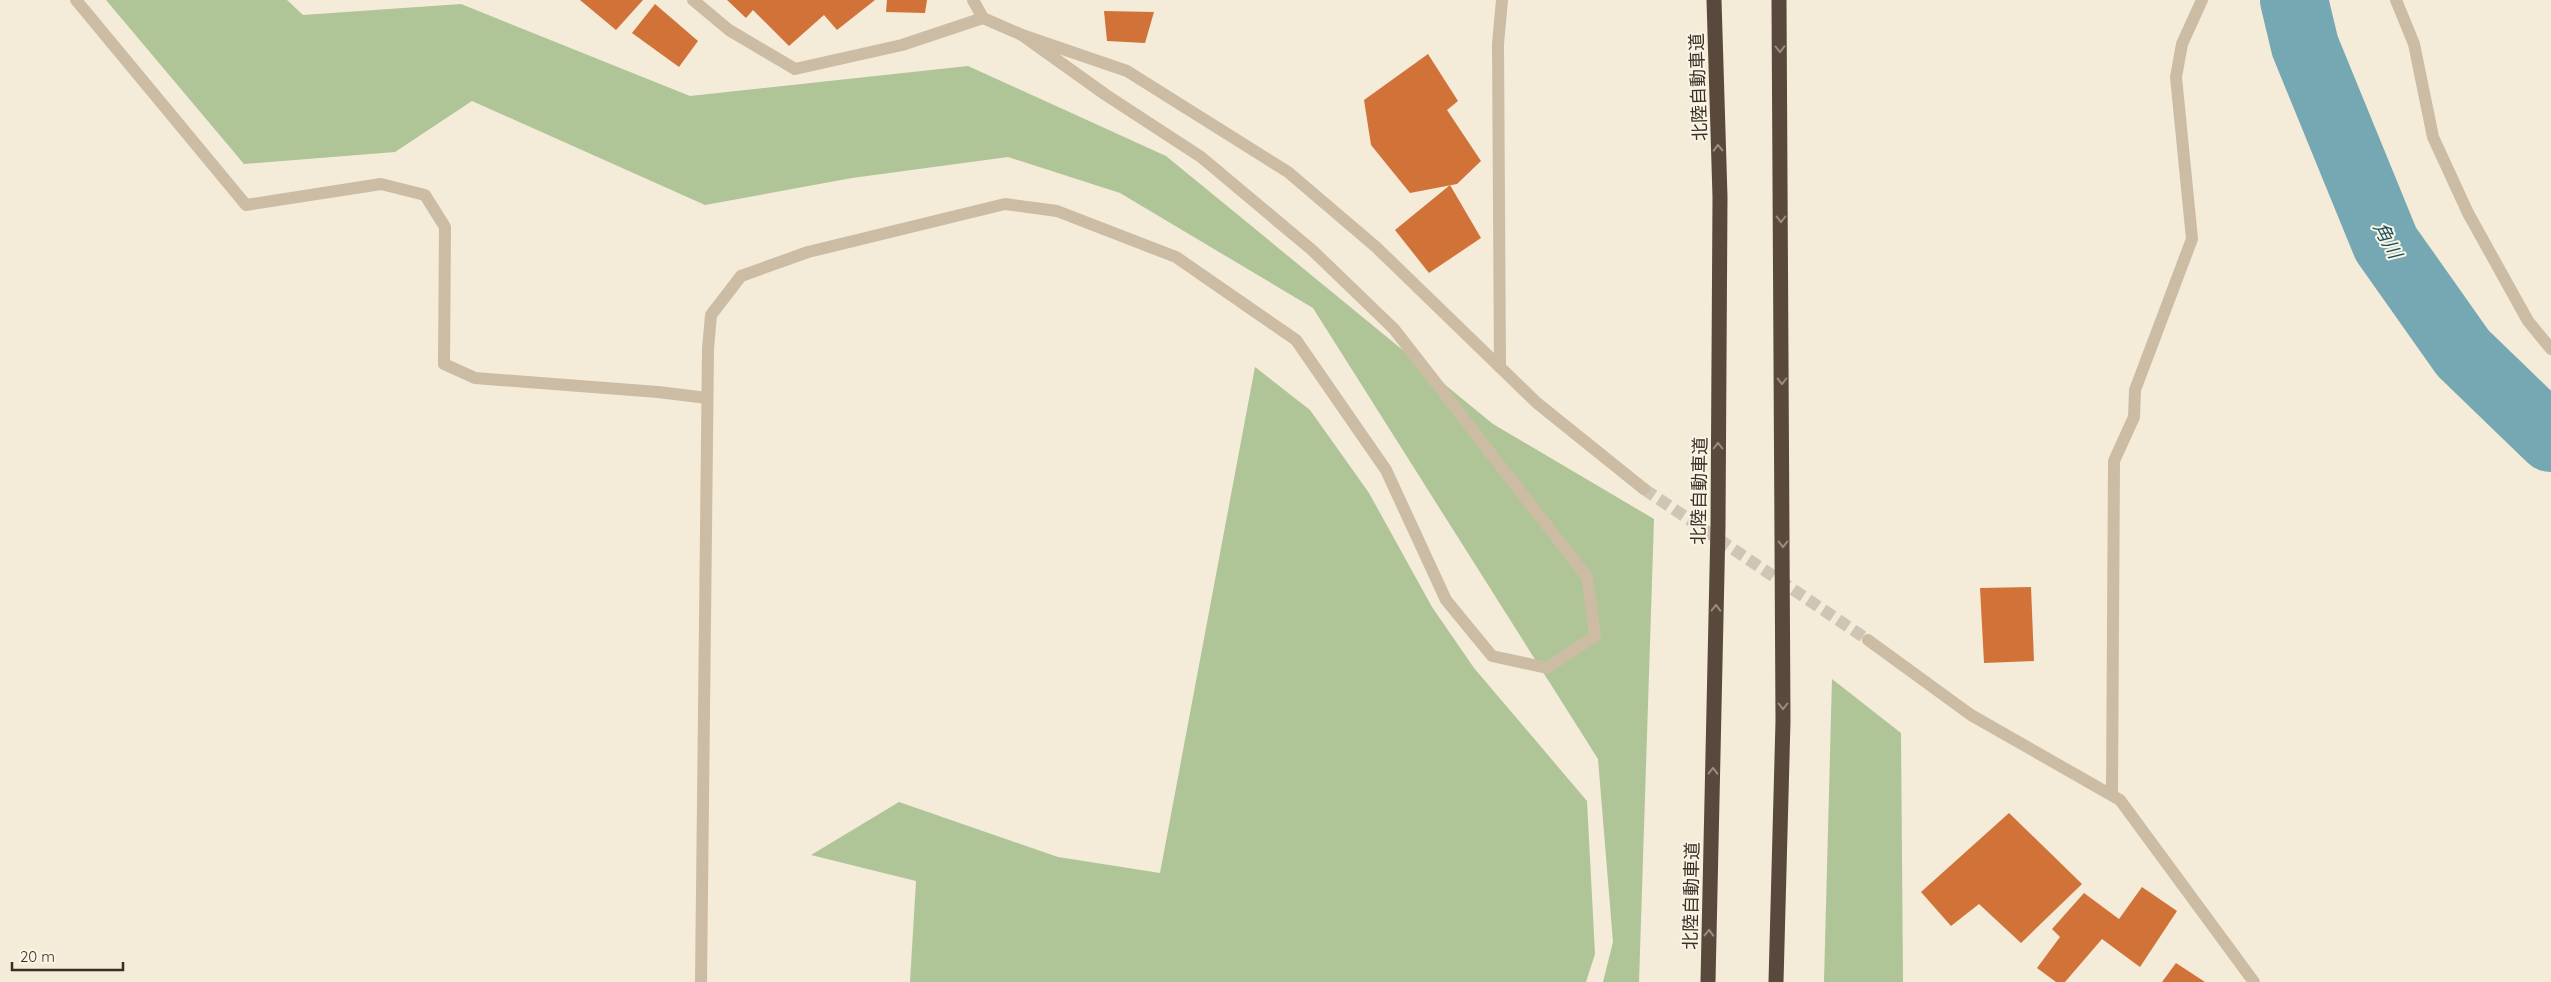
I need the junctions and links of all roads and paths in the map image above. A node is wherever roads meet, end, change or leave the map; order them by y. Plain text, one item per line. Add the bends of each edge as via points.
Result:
1 (76, 0) edge
2 (693, 0) edge
3 (973, 0) edge
4 (1502, 0) edge
5 (1714, 0) edge
6 (1779, 0) edge
7 (2202, 0) edge
8 (2396, 0) edge
9 (983, 18) junction
10 (1022, 35) junction
11 (2551, 349) edge
12 (1500, 367) junction
13 (706, 398) junction
14 (1644, 489) tunnel mouth
15 (1868, 640) tunnel mouth
16 (2112, 794) junction
17 (700, 982) edge
18 (1708, 982) edge
19 (1776, 982) edge
20 (2254, 982) edge

1 - 13 street via 246,205 381,184 424,195 445,227 444,364 475,378
2 - 9 street via 729,30 795,69 902,45
3 - 9 street
4 - 12 street via 1498,44
18 -> 5 highway, 北陸自動車道 via 1718,526 1720,197
6 -> 19 highway via 1782,721
7 - 16 street via 2182,44 2176,77 2192,239 2135,390 2134,417 2114,461
8 - 11 street via 2414,44 2433,137 2468,213 2528,321
9 - 10 street
10 - 12 street via 1127,70 1288,172 1376,247
10 - 13 street via 1201,157 1312,250 1394,329 1587,577 1595,636 1547,668 1492,656 1446,600 1386,470 1296,340 1176,257 1057,211 1005,204 808,252 741,276 711,315
12 - 14 street via 1537,403
13 - 17 street
15 - 16 street via 1971,715
16 - 20 street via 2120,800

